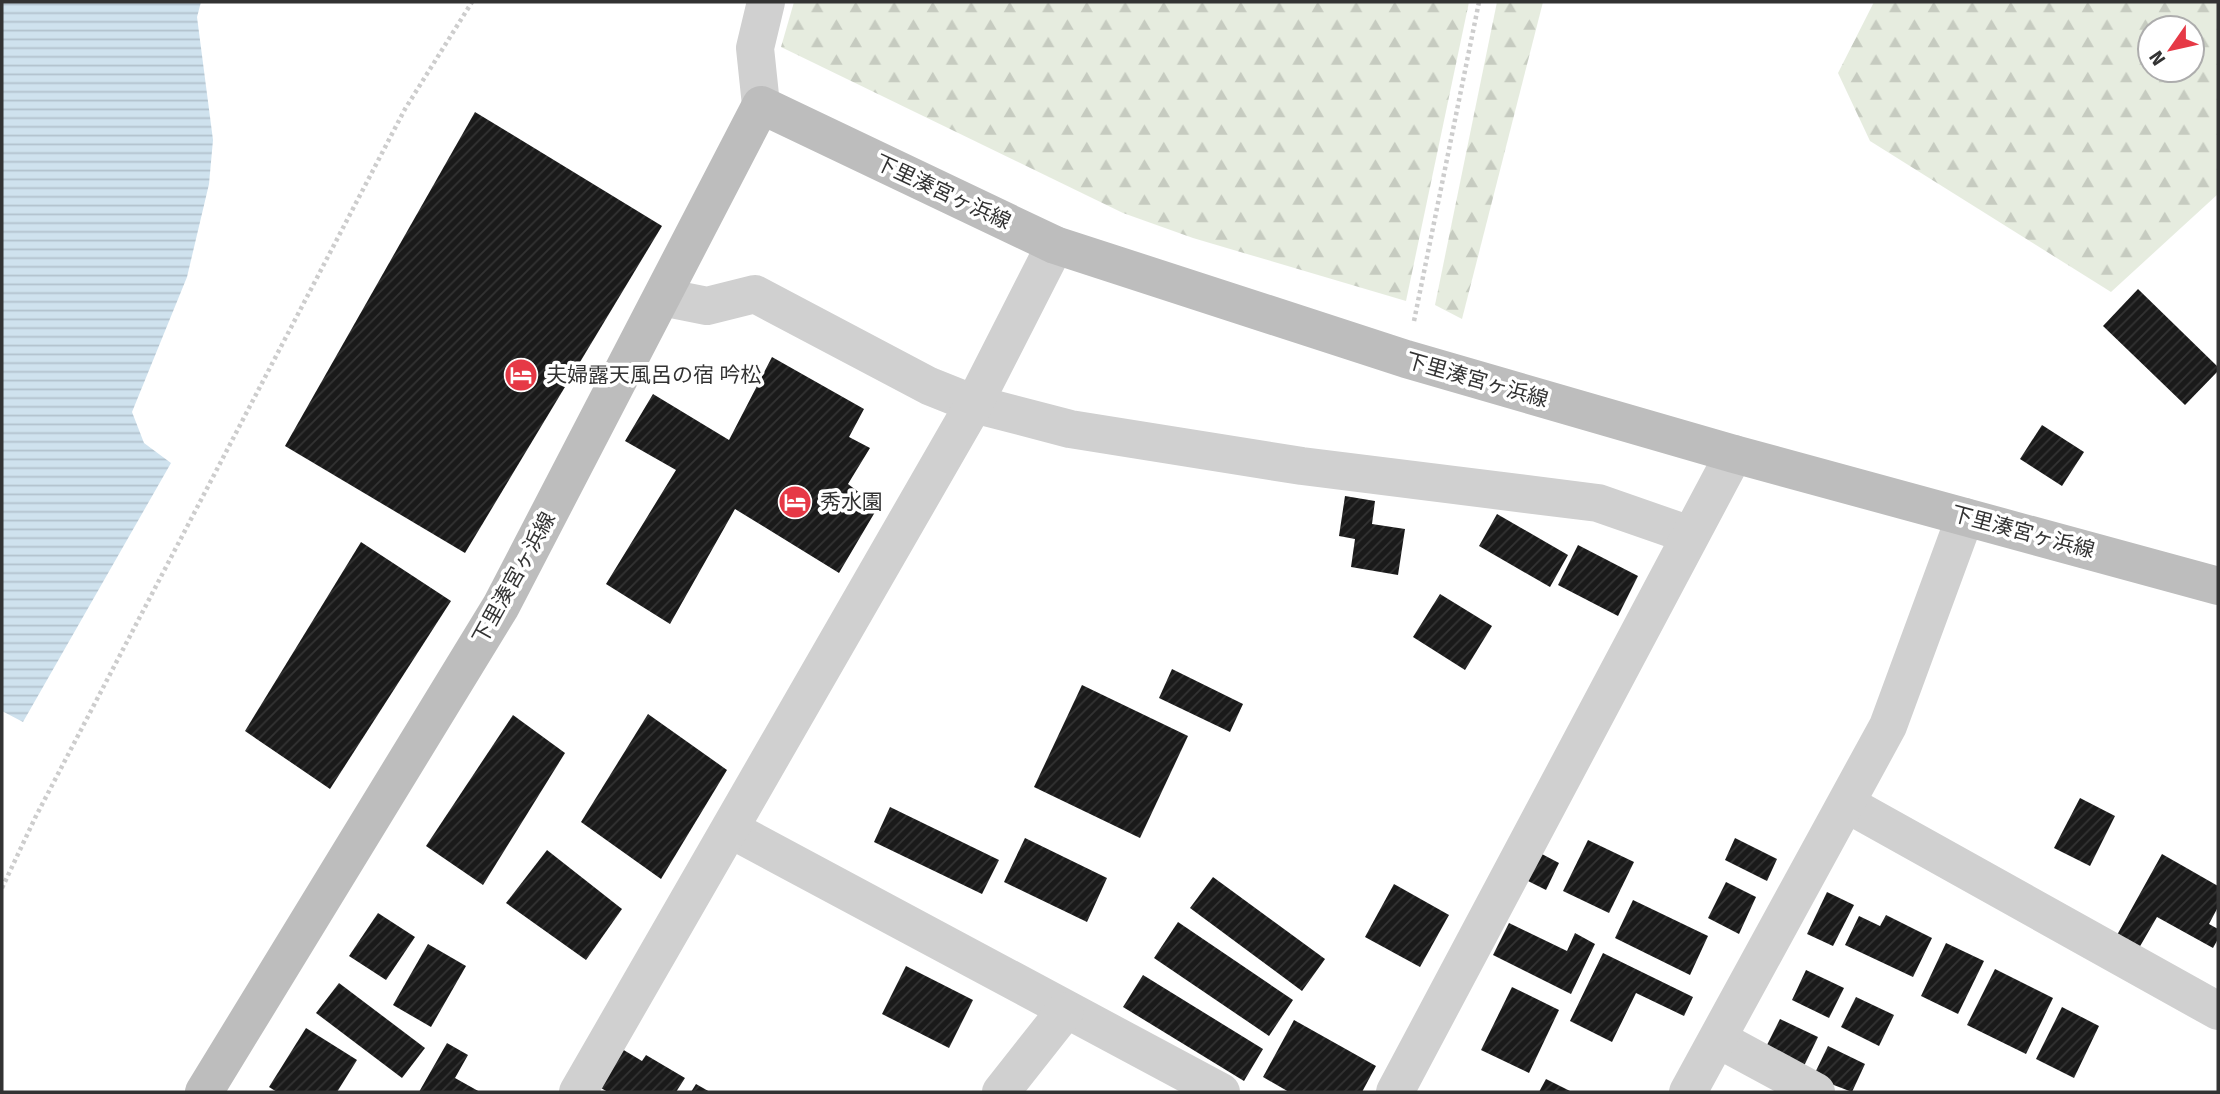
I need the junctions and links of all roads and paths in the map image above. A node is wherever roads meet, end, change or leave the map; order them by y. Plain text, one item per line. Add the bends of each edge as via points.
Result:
1 (472, 2) edge
2 (766, 2) edge
3 (1479, 2) edge
4 (761, 105) junction
5 (1055, 245) junction
6 (662, 297) junction
7 (1406, 359) junction
8 (974, 404) junction
9 (1734, 454) junction
10 (1965, 517) junction
11 (1690, 535) junction
12 (2218, 586) edge
13 (1847, 804) junction
14 (732, 830) junction
15 (2, 888) edge
16 (1065, 1011) junction
17 (2218, 1011) edge
18 (1718, 1039) junction
19 (204, 1092) edge
20 (578, 1092) edge
21 (1001, 1092) edge
22 (1221, 1092) edge
23 (1395, 1092) edge
24 (1688, 1092) edge
25 (1816, 1092) edge

1 - 15 path via 399,121
2 - 4 street via 755,48
3 - 7 path
4 - 5 main road, 下里湊宮ヶ浜線
4 - 6 main road, 下里湊宮ヶ浜線
5 - 7 main road, 下里湊宮ヶ浜線
5 - 8 street
6 - 8 street via 707,306 754,294 929,386
6 - 19 main road, 下里湊宮ヶ浜線 via 501,606
7 - 9 main road, 下里湊宮ヶ浜線
8 - 11 street via 1083,432 1302,466 1598,503
8 - 14 street
9 - 10 main road, 下里湊宮ヶ浜線
9 - 11 street
10 - 12 main road, 下里湊宮ヶ浜線
10 - 13 street via 1888,726
11 - 23 street
13 - 17 street
13 - 18 street
14 - 16 street
14 - 20 street
16 - 21 street
16 - 22 street
18 - 24 street
18 - 25 street

